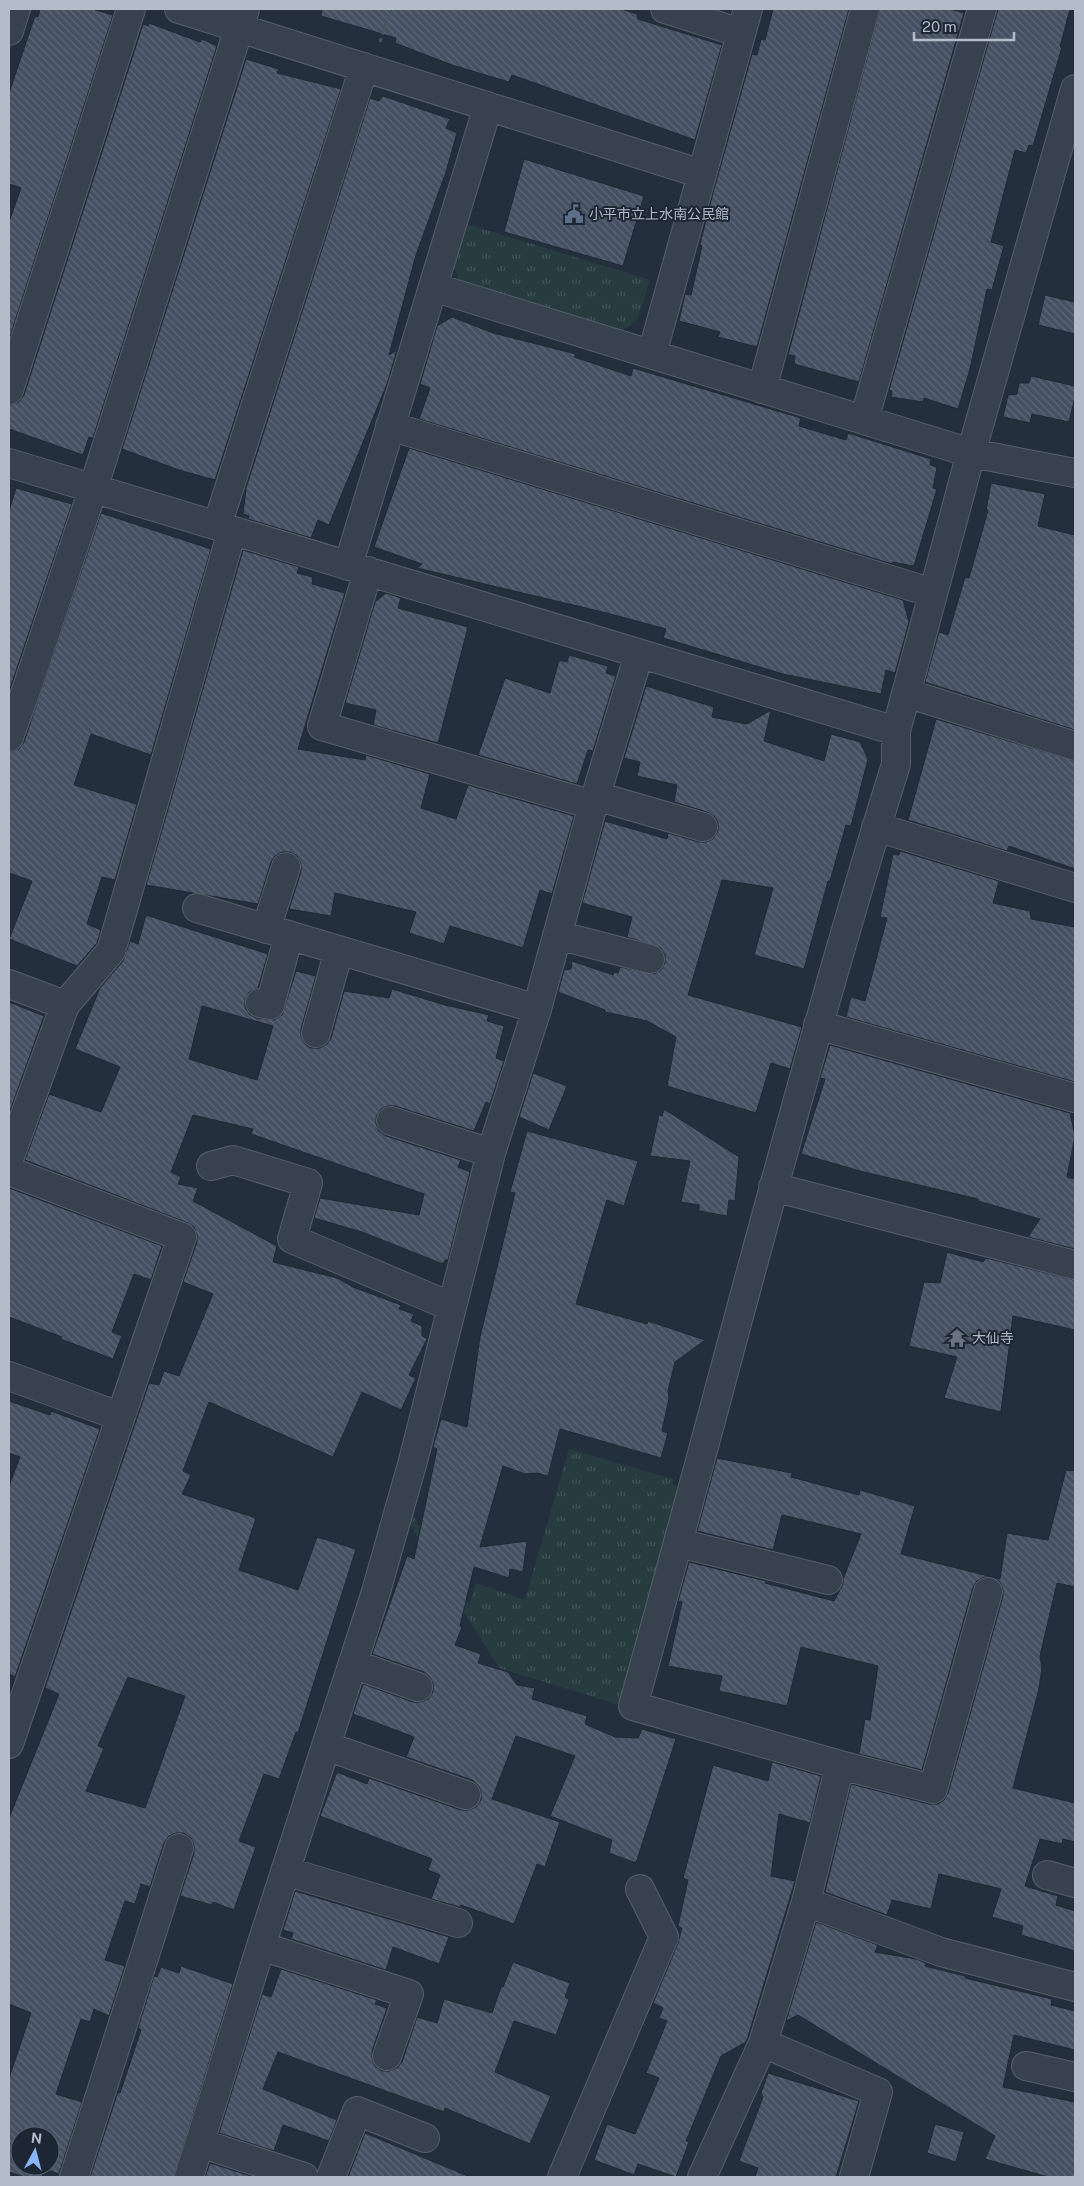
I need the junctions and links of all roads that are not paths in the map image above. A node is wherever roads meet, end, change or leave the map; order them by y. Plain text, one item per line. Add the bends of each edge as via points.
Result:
1 (16, 9) edge
2 (131, 9) edge
3 (179, 9) edge
4 (665, 9) edge
5 (865, 9) edge
6 (982, 9) edge
7 (242, 18) edge
8 (744, 21) edge
9 (9, 31) edge
10 (364, 67) junction
11 (1075, 89) edge
12 (488, 106) junction
13 (702, 174) junction
14 (433, 287) junction
15 (652, 354) junction
16 (762, 389) junction
17 (9, 390) edge
18 (864, 420) junction
19 (390, 426) junction
20 (971, 453) junction
21 (9, 463) edge
22 (1075, 473) edge
23 (94, 489) junction
24 (224, 528) junction
25 (358, 568) junction
26 (933, 593) junction
27 (639, 654) junction
28 (906, 693) junction
29 (896, 731) junction
30 (9, 736) edge
31 (1075, 746) edge
32 (594, 800) junction
33 (702, 827) dead end
34 (876, 827) junction
35 (286, 867) dead end
36 (1075, 888) edge
37 (197, 908) dead end
38 (278, 932) junction
39 (558, 935) junction
40 (339, 950) junction
41 (650, 960) dead end
42 (9, 984) edge
43 (260, 1003) dead end
44 (65, 1004) junction
45 (536, 1009) junction
46 (818, 1025) junction
47 (316, 1033) dead end
48 (1075, 1098) edge
49 (391, 1121) dead end
50 (492, 1153) junction
51 (9, 1159) edge
52 (211, 1166) dead end
53 (9, 1171) edge
54 (773, 1187) junction
55 (1075, 1265) edge
56 (452, 1307) junction
57 (9, 1376) edge
58 (119, 1416) junction
59 (679, 1542) junction
60 (828, 1580) dead end
61 (988, 1592) dead end
62 (353, 1664) junction
63 (418, 1687) dead end
64 (9, 1744) edge
65 (326, 1746) junction
66 (840, 1765) junction
67 (466, 1795) dead end
68 (179, 1848) dead end
69 (285, 1871) junction
70 (1047, 1875) dead end
71 (1075, 1883) edge
72 (640, 1889) dead end
73 (806, 1902) junction
74 (458, 1923) dead end
75 (261, 1946) junction
76 (1075, 1987) edge
77 (763, 2043) junction
78 (387, 2056) dead end
79 (1026, 2066) dead end
80 (1075, 2077) edge
81 (425, 2138) dead end
82 (200, 2143) junction
83 (74, 2177) edge
84 (189, 2177) edge
85 (304, 2177) edge
86 (331, 2177) edge
87 (562, 2177) edge
88 (702, 2177) edge
89 (854, 2177) edge

1 - 9 street
2 - 17 street
3 - 7 street
4 - 8 street
5 - 16 street
6 - 18 street
7 - 10 street
7 - 23 street
8 - 13 street
10 - 12 street
10 - 24 street
11 - 20 street
12 - 13 street
12 - 14 street
13 - 15 street
14 - 15 street
14 - 19 street
15 - 16 street
16 - 18 street
18 - 20 street
19 - 25 street
19 - 26 street
20 - 22 street
20 - 26 street
21 - 23 street
23 - 24 street
23 - 30 street
24 - 25 street
24 - 44 street via 111,951
25 - 27 street
25 - 32 street via 322,726
26 - 28 street
27 - 29 street
27 - 32 street
28 - 29 street
28 - 31 street
29 - 34 street via 896,764
32 - 33 street
32 - 39 street
34 - 36 street
34 - 46 street
35 - 38 street
37 - 38 street
38 - 40 street
38 - 43 street via 270,1005
39 - 41 street
39 - 45 street
40 - 45 street
40 - 47 street
42 - 44 street
44 - 51 street
45 - 50 street
46 - 48 street
46 - 54 street
49 - 50 street
50 - 56 street
52 - 56 street via 233,1160 308,1183 292,1239
53 - 58 street via 182,1237
54 - 55 street
54 - 59 street
56 - 62 street via 410,1471
57 - 58 street
58 - 64 street
59 - 60 street
59 - 66 street via 633,1706
61 - 66 street via 933,1788
62 - 63 street
62 - 65 street
65 - 67 street
65 - 69 street
66 - 73 street
68 - 83 street
69 - 74 street
69 - 75 street
70 - 71 street
72 - 87 street via 664,1937
73 - 76 street via 941,1952
73 - 77 street
75 - 78 street via 409,1994
75 - 82 street
77 - 88 street
77 - 89 street via 878,2092
79 - 80 street
81 - 86 street via 357,2110
82 - 84 street
82 - 85 street

